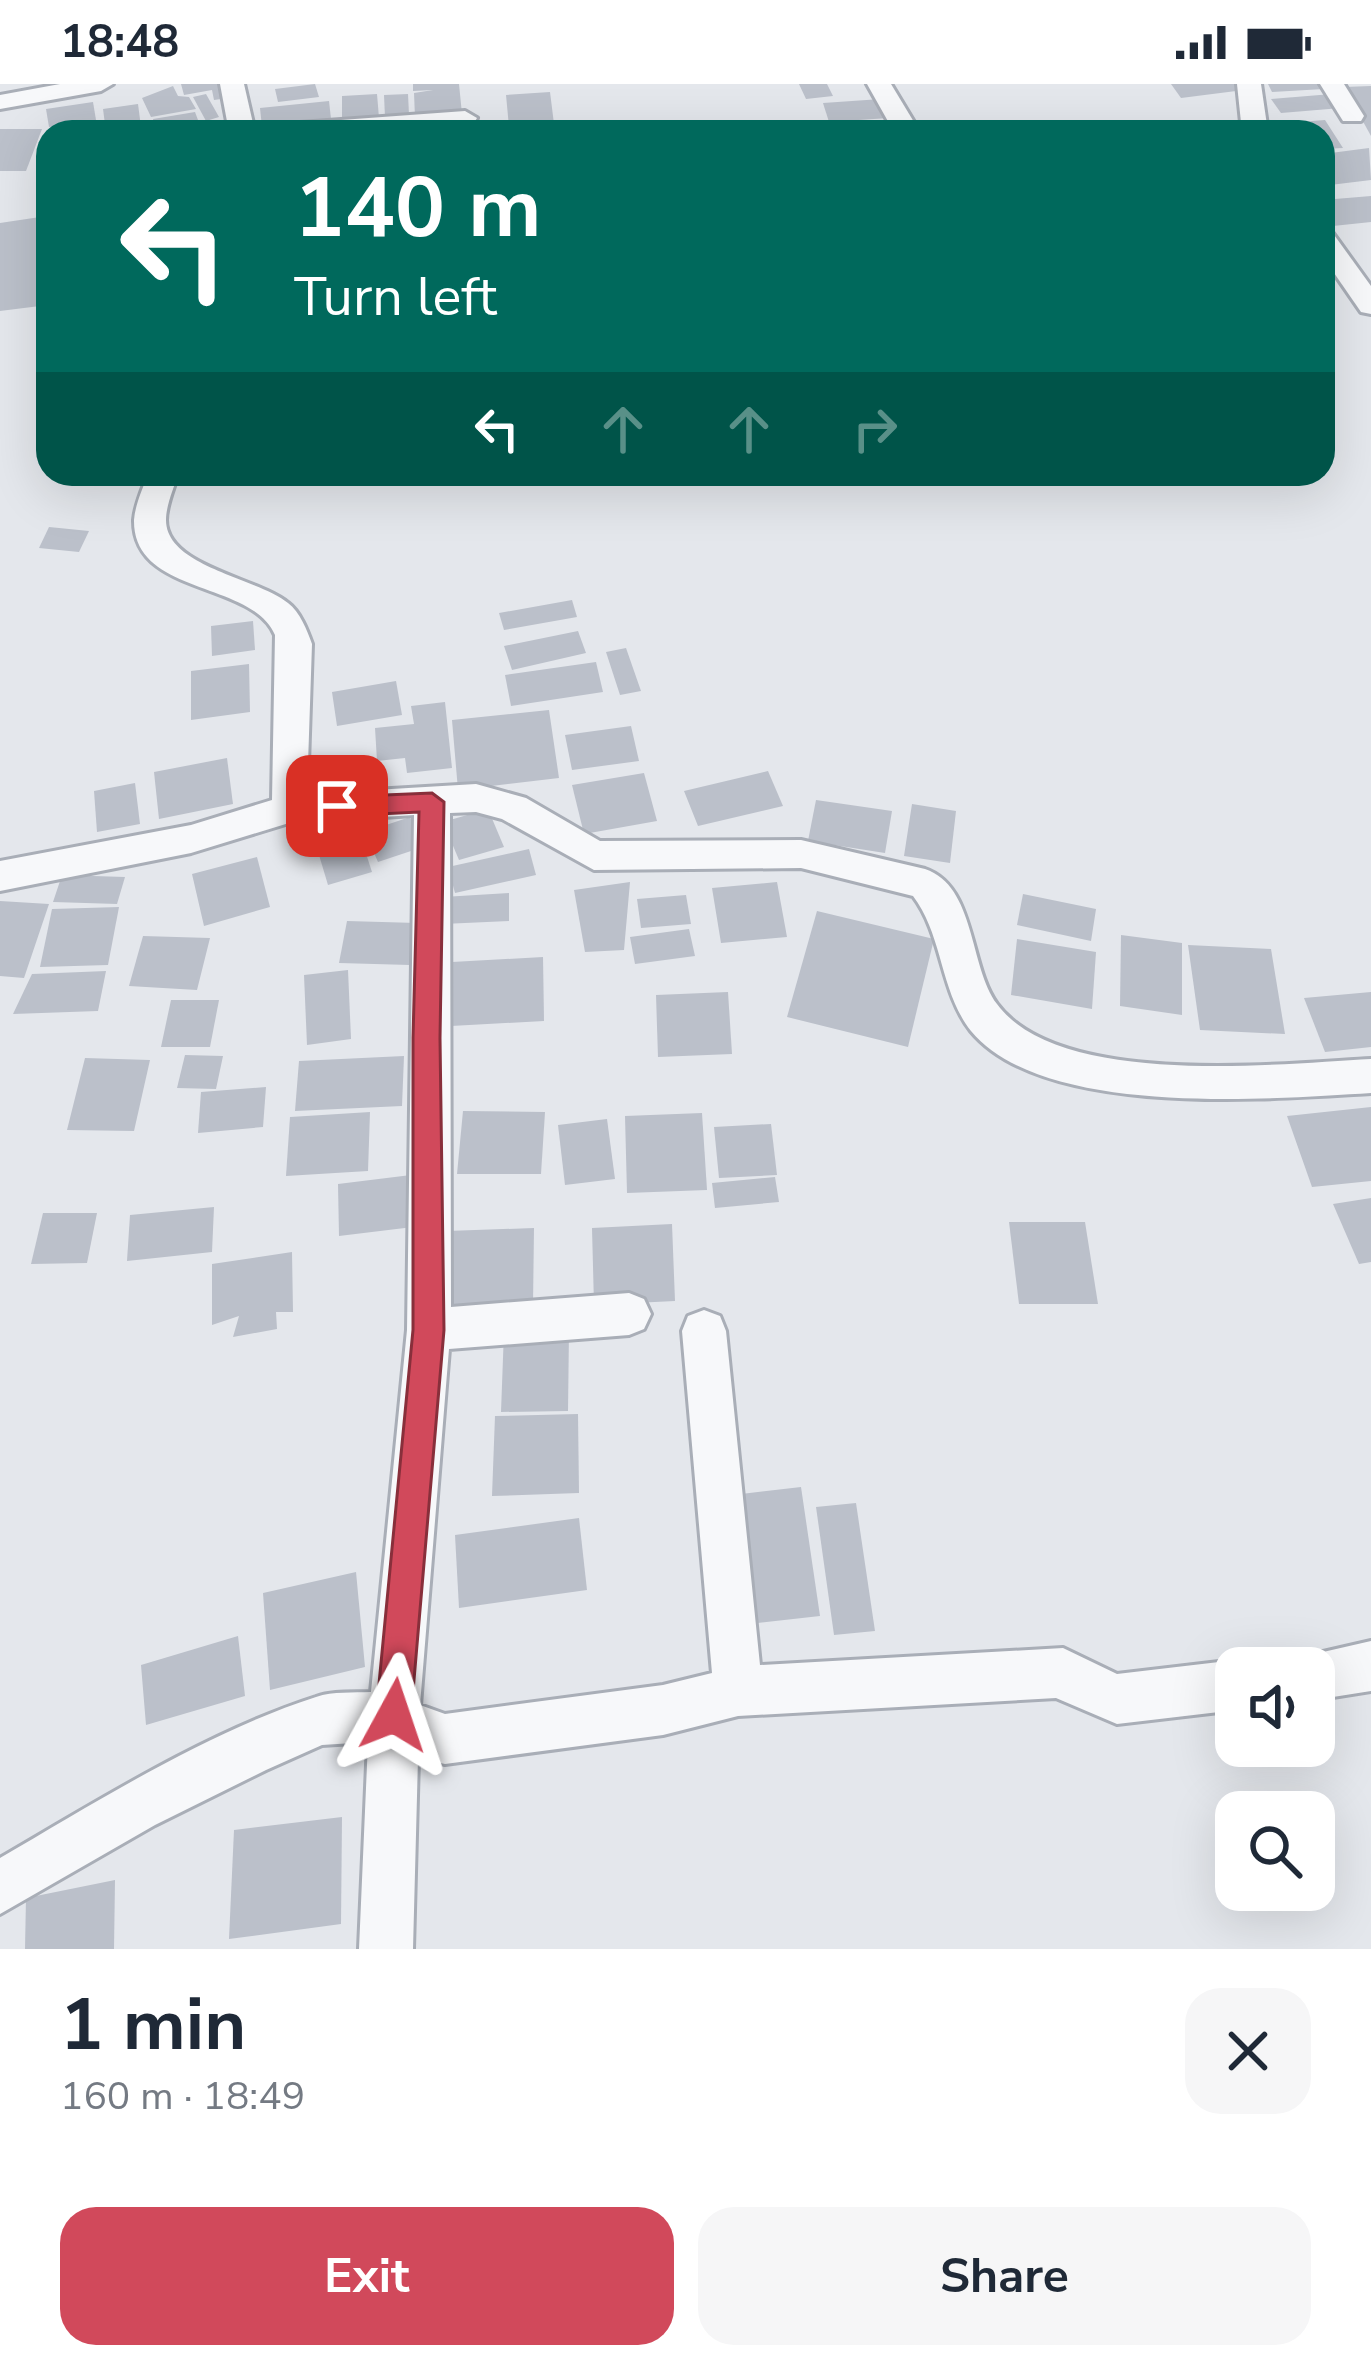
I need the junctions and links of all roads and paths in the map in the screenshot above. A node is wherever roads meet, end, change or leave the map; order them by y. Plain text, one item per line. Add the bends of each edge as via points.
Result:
1 (101, 84) edge
2 (232, 84) edge
3 (878, 84) edge
4 (1249, 84) edge
5 (1332, 84) edge
6 (57, 89) edge
7 (0, 102) edge
8 (1352, 116) dead end
9 (465, 118) dead end
10 (240, 120) edge
11 (450, 120) edge
12 (900, 120) edge
13 (1254, 120) edge
14 (1335, 255) edge
15 (1371, 306) edge
16 (160, 486) edge
17 (432, 802) junction
18 (289, 808) junction
19 (0, 876) edge
20 (1371, 1076) edge
21 (629, 1314) dead end
22 (429, 1330) junction
23 (704, 1331) dead end
24 (1371, 1666) edge
25 (1335, 1672) edge
26 (1215, 1687) edge
27 (738, 1691) junction
28 (394, 1715) junction
29 (0, 1888) edge
30 (386, 1949) edge

1 - 6 street
2 - 10 street
3 - 12 street
4 - 13 street
5 - 8 street
6 - 7 street
9 - 11 street
14 - 15 street
16 - 18 street via 149,524 154,540 198,575 275,609 288,625 295,644
17 - 18 street
17 - 20 street via 489,799 594,856 801,854 925,884 994,1029 1076,1070
17 - 22 street
18 - 19 street via 191,839
21 - 22 street
22 - 28 street
23 - 27 street
24 - 25 street
26 - 27 street via 1117,1699 1063,1673
27 - 28 street via 663,1710 445,1739 410,1731
28 - 29 street via 320,1720 192,1777
28 - 30 street

